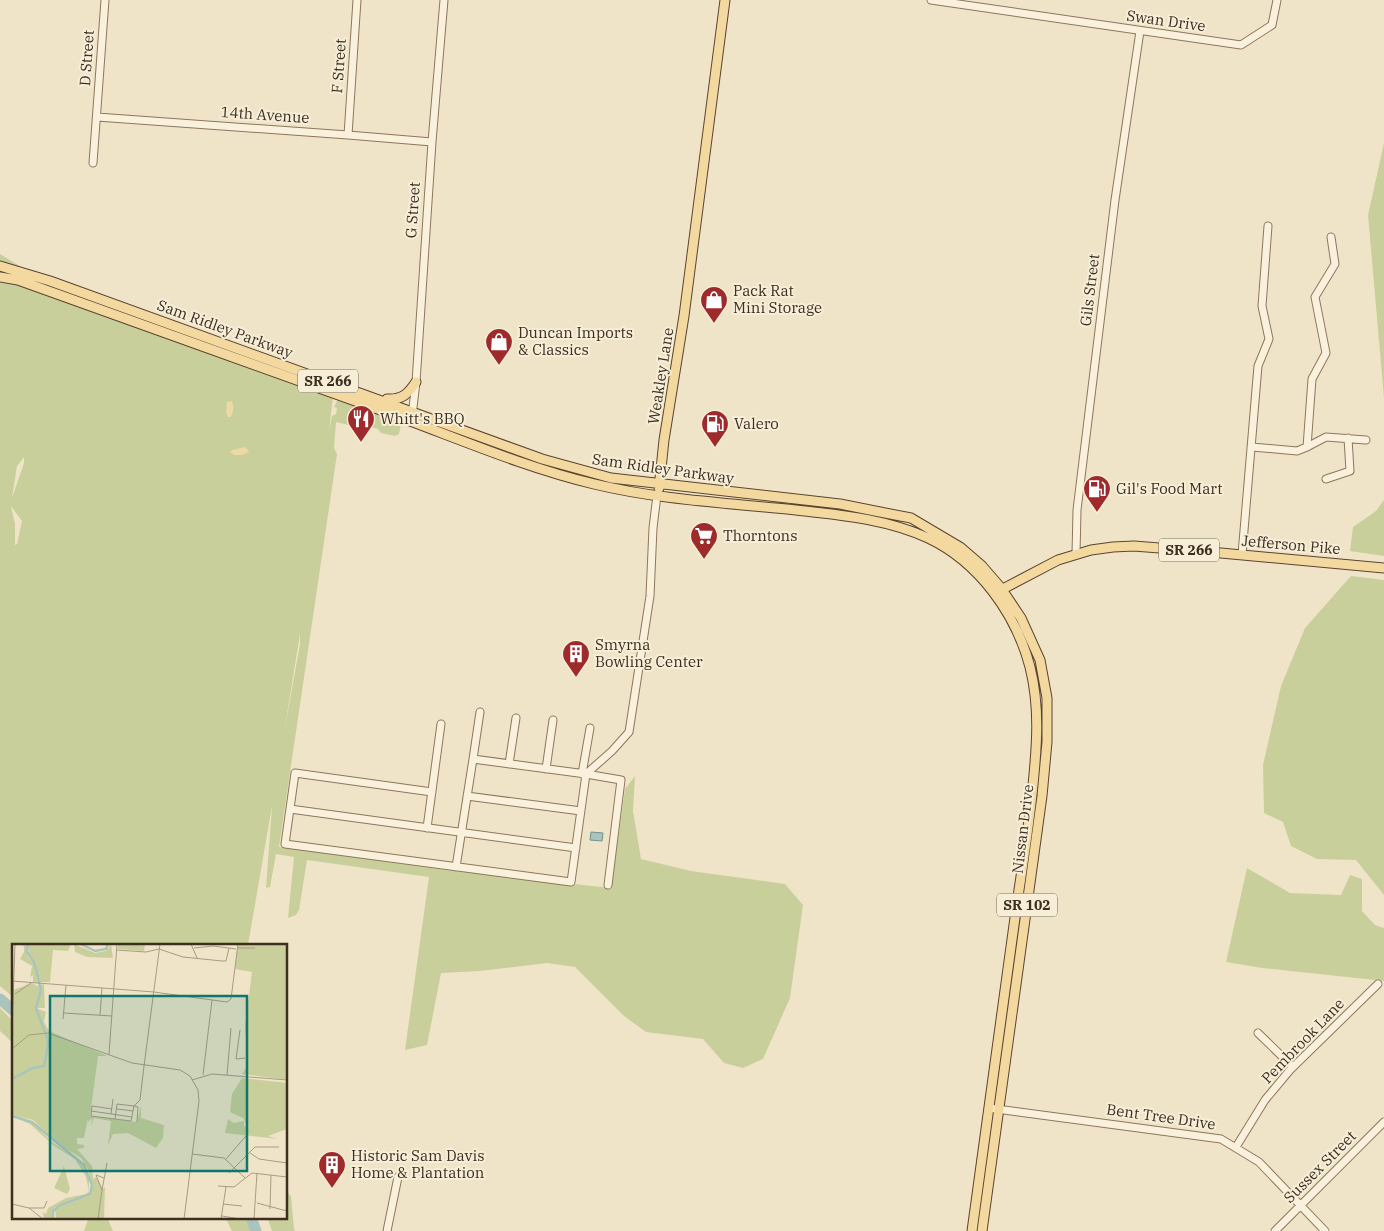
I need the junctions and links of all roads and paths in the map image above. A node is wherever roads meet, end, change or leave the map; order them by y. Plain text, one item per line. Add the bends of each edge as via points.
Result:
1 (105, 0) edge
2 (358, 0) edge
3 (444, 0) edge
4 (725, 0) edge
5 (931, 0) edge
6 (1276, 0) edge
7 (1140, 31) junction
8 (97, 118) junction
9 (348, 135) junction
10 (432, 142) junction
11 (94, 163) dead end
12 (1268, 226) dead end
13 (1331, 237) dead end
14 (0, 266) edge
15 (0, 277) edge
16 (416, 382) junction
17 (379, 399) junction
18 (413, 411) junction
19 (410, 421) junction
20 (1348, 438) junction
21 (1366, 440) dead end
22 (1252, 447) junction
23 (1307, 447) junction
24 (1326, 479) dead end
25 (660, 484) junction
26 (657, 495) junction
27 (1076, 554) junction
28 (1242, 554) junction
29 (1384, 568) edge
30 (998, 591) junction
31 (480, 712) dead end
32 (516, 718) dead end
33 (553, 720) dead end
34 (441, 724) dead end
35 (590, 728) dead end
36 (473, 759) junction
37 (509, 764) junction
38 (546, 769) junction
39 (584, 774) junction
40 (432, 792) junction
41 (467, 796) junction
42 (290, 809) junction
43 (581, 811) junction
44 (427, 828) junction
45 (461, 832) junction
46 (576, 848) junction
47 (456, 867) junction
48 (608, 884) dead end
49 (1378, 984) dead end
50 (1258, 1033) dead end
51 (1293, 1066) junction
52 (989, 1108) junction
53 (999, 1109) junction
54 (1384, 1122) edge
55 (1236, 1147) junction
56 (398, 1177) dead end
57 (1301, 1206) junction
58 (387, 1231) edge
59 (972, 1231) edge
60 (982, 1231) edge
61 (1275, 1231) edge
62 (1325, 1231) edge

1 - 8 street, D Street
2 - 9 street, F Street
3 - 10 street, G Street
4 - 25 main road, Weakley Lane
5 - 7 street, Swan Drive
6 - 7 street, Swan Drive via 1272,25 1241,45
7 - 27 street, Gils Street via 1115,200 1077,510
8 - 9 street, 14th Avenue
8 - 11 street, D Street
9 - 10 street, 14th Avenue
10 - 16 street, G Street
12 - 22 street via 1262,306 1269,340 1258,366
13 - 23 street via 1335,264 1315,297 1326,353 1312,379
14 - 17 main road, Sam Ridley Parkway / SR 266
15 - 19 main road, Sam Ridley Parkway / SR 266 via 18,280
16 - 17 main road via 405,396 396,400
16 - 18 street, G Street
17 - 18 main road, Sam Ridley Parkway / SR 266
18 - 19 street, G Street
18 - 25 main road, Sam Ridley Parkway / SR 266 via 577,470
19 - 26 main road, Sam Ridley Parkway / SR 266 via 555,473 596,485
20 - 21 street
20 - 23 street via 1326,437
20 - 24 street via 1350,470
22 - 23 street via 1297,452
22 - 28 street
25 - 26 main road, Weakley Lane
25 - 30 main road, Sam Ridley Parkway / SR 266 via 840,504 911,518 960,547 982,566
26 - 30 main road, Sam Ridley Parkway / SR 266 via 859,517 906,529 933,540
26 - 39 street, Weakley Lane via 650,596 629,732
27 - 28 main road, Jefferson Pike / SR 266 via 1134,546
27 - 30 main road, Jefferson Pike / SR 266 via 1042,567
28 - 29 main road, Jefferson Pike / SR 266
30 - 52 main road, Nissan Drive / SR 102 via 1029,664 1038,720 1032,799
30 - 53 main road, Nissan Drive / SR 102 via 1021,618 1040,660 1047,698 1048,742
31 - 36 street
32 - 37 street
33 - 38 street
34 - 40 street
35 - 39 street
36 - 37 street
36 - 41 street
37 - 38 street
38 - 39 street
39 - 43 street
39 - 48 street via 621,780
40 - 42 street via 295,773
40 - 44 street
41 - 43 street
41 - 45 street
42 - 44 street
42 - 47 street via 285,844
43 - 46 street
44 - 45 street
45 - 46 street
45 - 47 street
46 - 47 street via 571,882
49 - 51 street, Pembrook Lane
50 - 51 street
51 - 55 street, Pembrook Lane via 1265,1100
52 - 53 street, Bent Tree Drive
52 - 59 main road, Nissan Drive / SR 102
53 - 55 street, Bent Tree Drive via 1221,1139
53 - 60 main road, Nissan Drive / SR 102
54 - 57 street, Sussex Street
55 - 57 street, Bent Tree Drive via 1259,1162
56 - 58 street
57 - 61 street, Sussex Street
57 - 62 street, Bent Tree Drive

